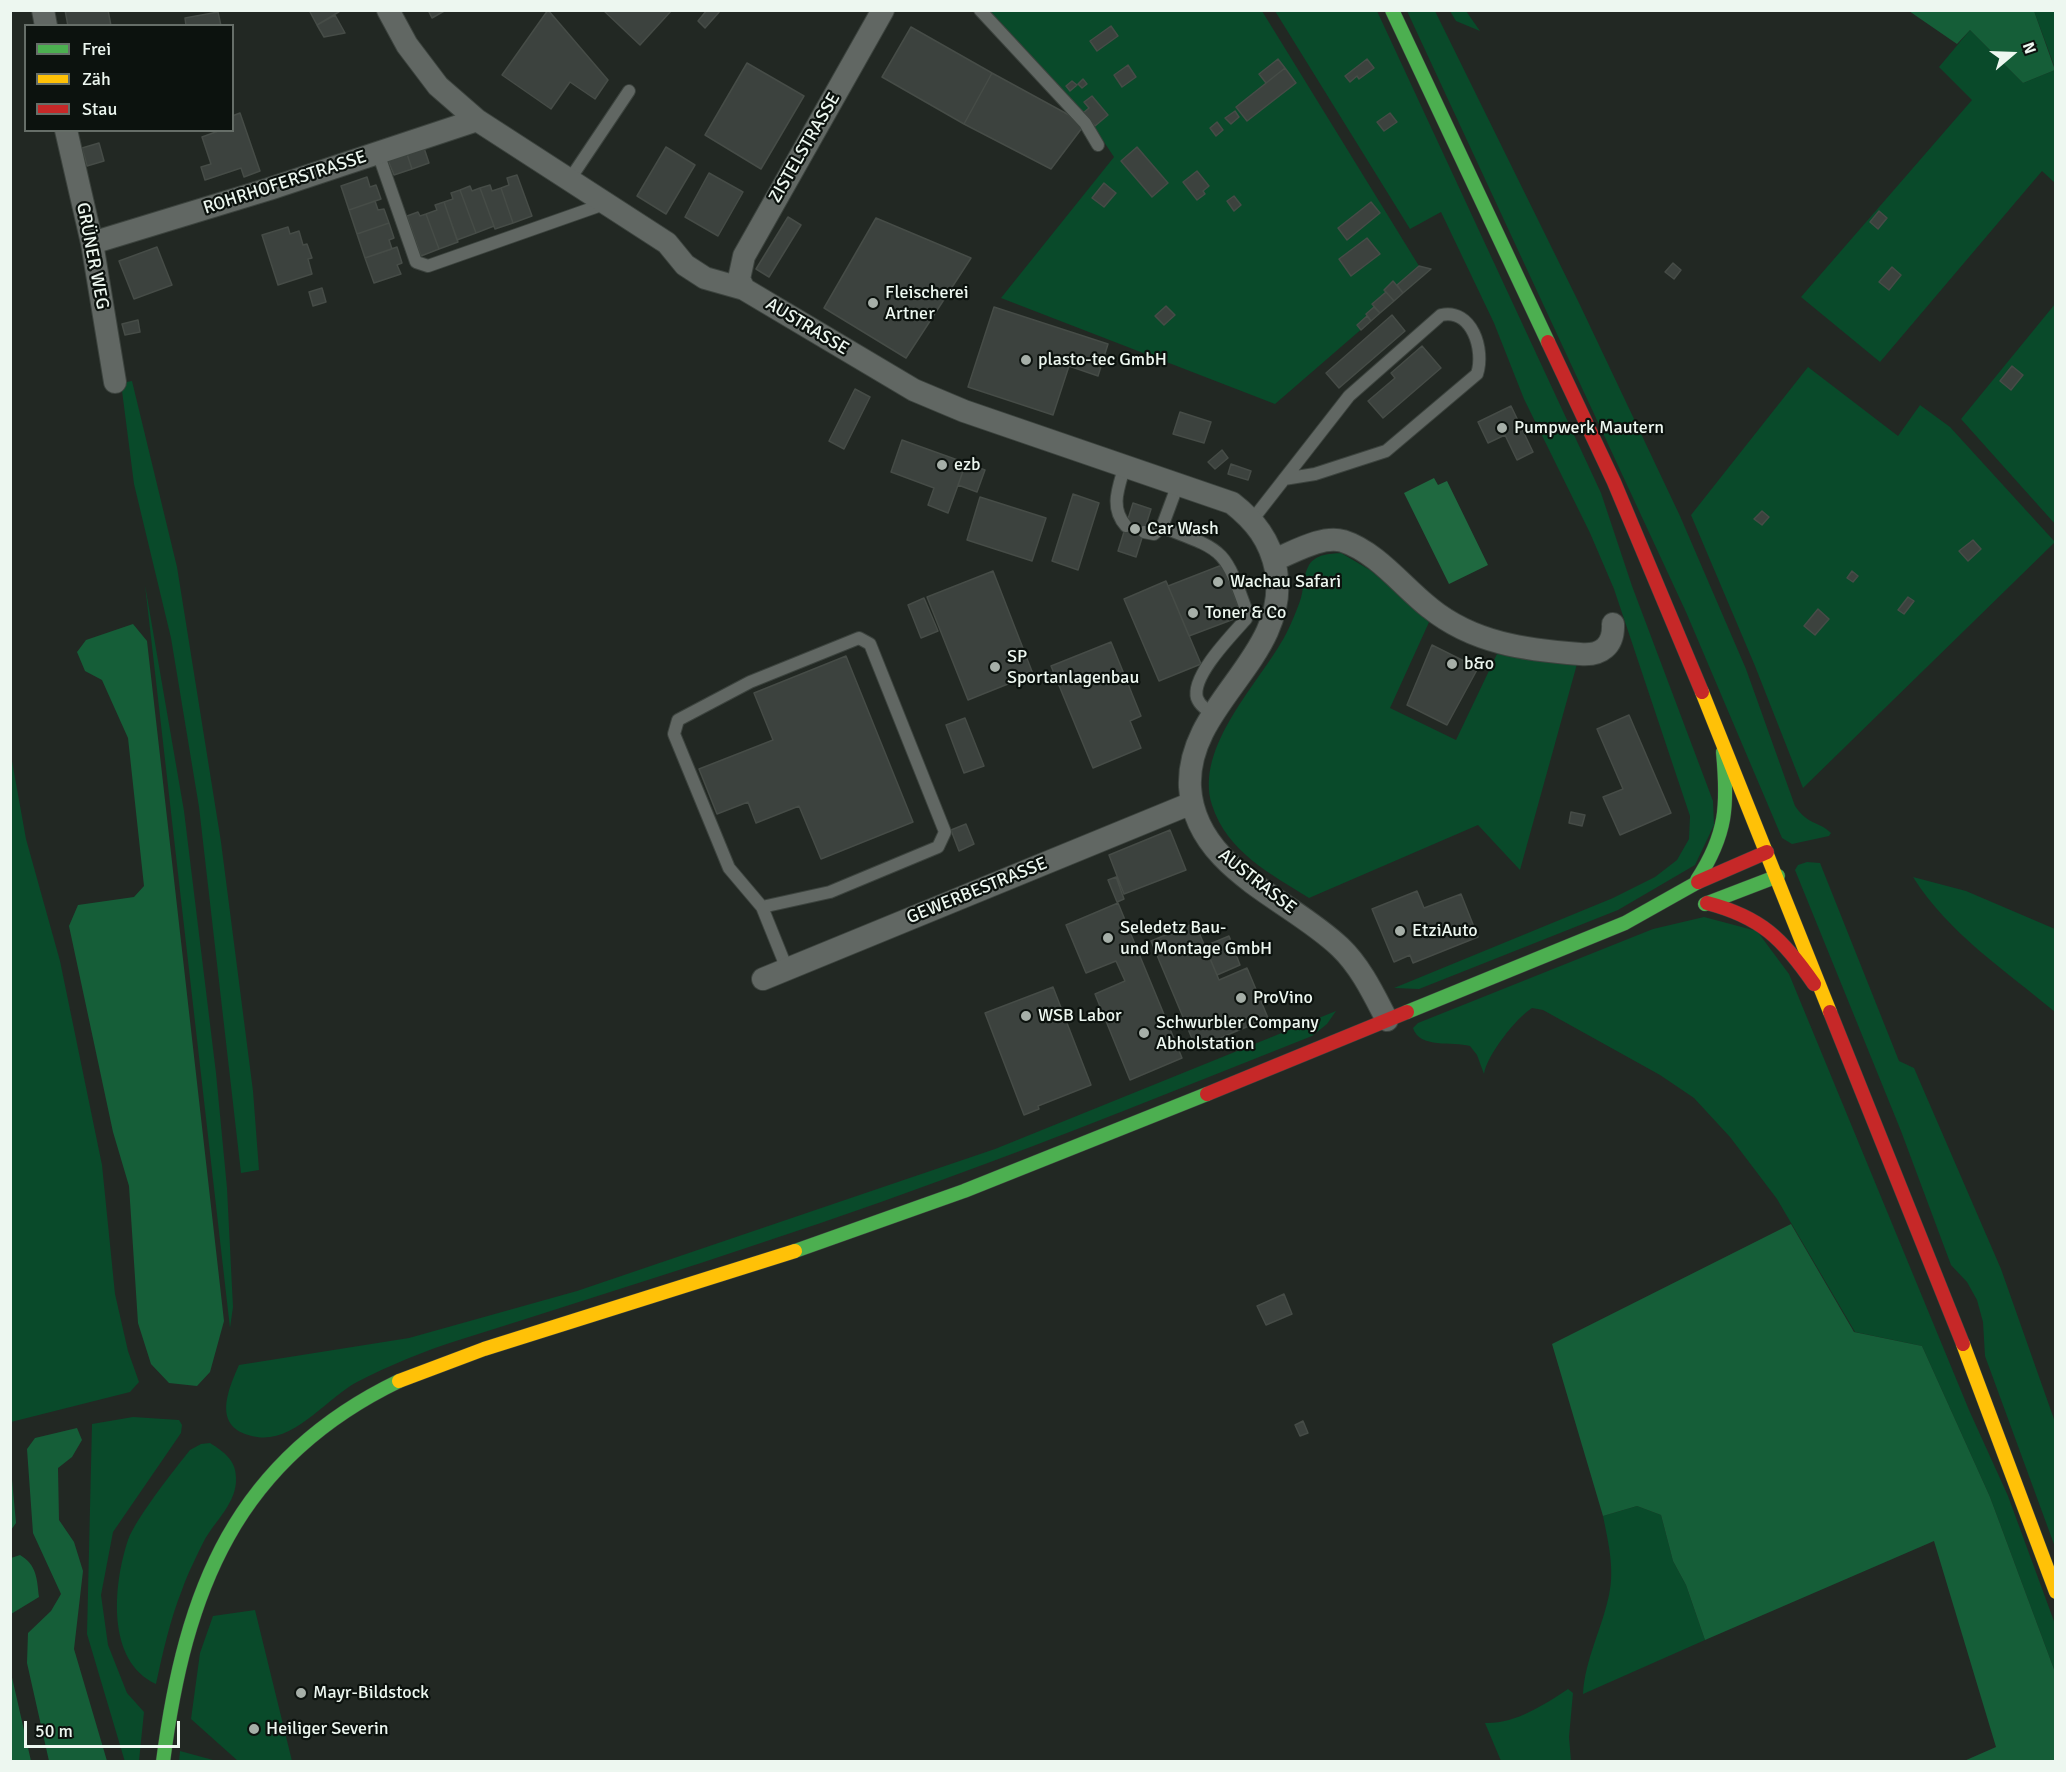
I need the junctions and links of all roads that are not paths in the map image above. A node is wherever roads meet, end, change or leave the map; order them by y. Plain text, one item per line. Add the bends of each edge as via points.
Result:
1 (388, 10) edge
2 (883, 10) edge
3 (980, 10) edge
4 (1392, 10) edge
5 (629, 91) dead end
6 (477, 120) junction
7 (66, 132) edge
8 (1098, 145) dead end
9 (378, 153) junction
10 (570, 179) junction
11 (608, 203) junction
12 (92, 243) junction
13 (744, 289) junction
14 (115, 382) dead end
15 (1125, 465) junction
16 (1284, 479) junction
17 (1178, 483) junction
18 (1253, 519) junction
19 (1126, 526) dead end
20 (1162, 527) junction
21 (1144, 532) dead end
22 (1274, 560) junction
23 (1613, 624) dead end
24 (1214, 714) junction
25 (1721, 738) junction
26 (1192, 803) junction
27 (1767, 852) junction
28 (1778, 876) junction
29 (1697, 880) junction
30 (762, 907) junction
31 (1665, 917) dead end
32 (1625, 923) junction
33 (787, 969) junction
34 (763, 979) dead end
35 (1831, 1011) junction
36 (1387, 1020) junction
37 (2055, 1592) edge
38 (163, 1761) edge

1 - 6 street, AUSTRASSE via 407,45 438,86
2 - 13 street, ZISTELSTRASSE via 744,256 739,279
3 - 8 lane via 1085,123
4 - 25 main road via 1614,482
5 - 10 lane
6 - 9 street, ROHRHOFERSTRASSE
6 - 10 street, AUSTRASSE
7 - 12 street, GRÜNER WEG
9 - 11 lane via 416,262 428,267
9 - 12 street, ROHRHOFERSTRASSE
10 - 11 street, AUSTRASSE
11 - 13 street, AUSTRASSE via 667,243 685,265 705,278
12 - 14 street, GRÜNER WEG
13 - 15 street, AUSTRASSE via 914,390 964,411
15 - 17 street, AUSTRASSE
15 - 19 lane via 1115,500 1117,516
16 - 16 lane via 1349,396 1441,315 1452,312 1464,318 1478,345 1481,361 1477,374 1386,451 1315,474
16 - 18 lane
17 - 18 street, AUSTRASSE via 1232,503
17 - 20 lane
18 - 22 street, AUSTRASSE
20 - 21 lane via 1154,534
20 - 24 lane via 1221,554 1231,567 1247,612 1246,619 1203,671 1197,685 1197,698
22 - 23 street via 1327,540 1343,541 1363,551 1450,623 1491,642 1531,650 1593,655 1612,642
22 - 24 street, AUSTRASSE via 1279,591 1271,623 1256,653
24 - 26 street, AUSTRASSE via 1196,746 1191,765
25 - 27 main road
25 - 29 main road via 1725,826 1717,852
26 - 33 street, GEWERBESTRASSE
26 - 36 street, AUSTRASSE via 1210,844 1252,883 1341,948 1364,978
27 - 28 main road
27 - 29 main road
28 - 35 main road
28 - 35 main road via 1702,905 1737,910 1764,924 1796,957
29 - 32 main road
30 - 30 lane via 830,892 938,848 945,832 870,644 859,638 750,682 678,720 674,734 729,868
30 - 33 lane
31 - 32 main road
32 - 36 main road
33 - 34 street, GEWERBESTRASSE
35 - 37 main road via 1945,1298
36 - 38 main road via 947,1198 756,1264 429,1367 364,1399 313,1434 272,1475 221,1545 197,1594 180,1650

